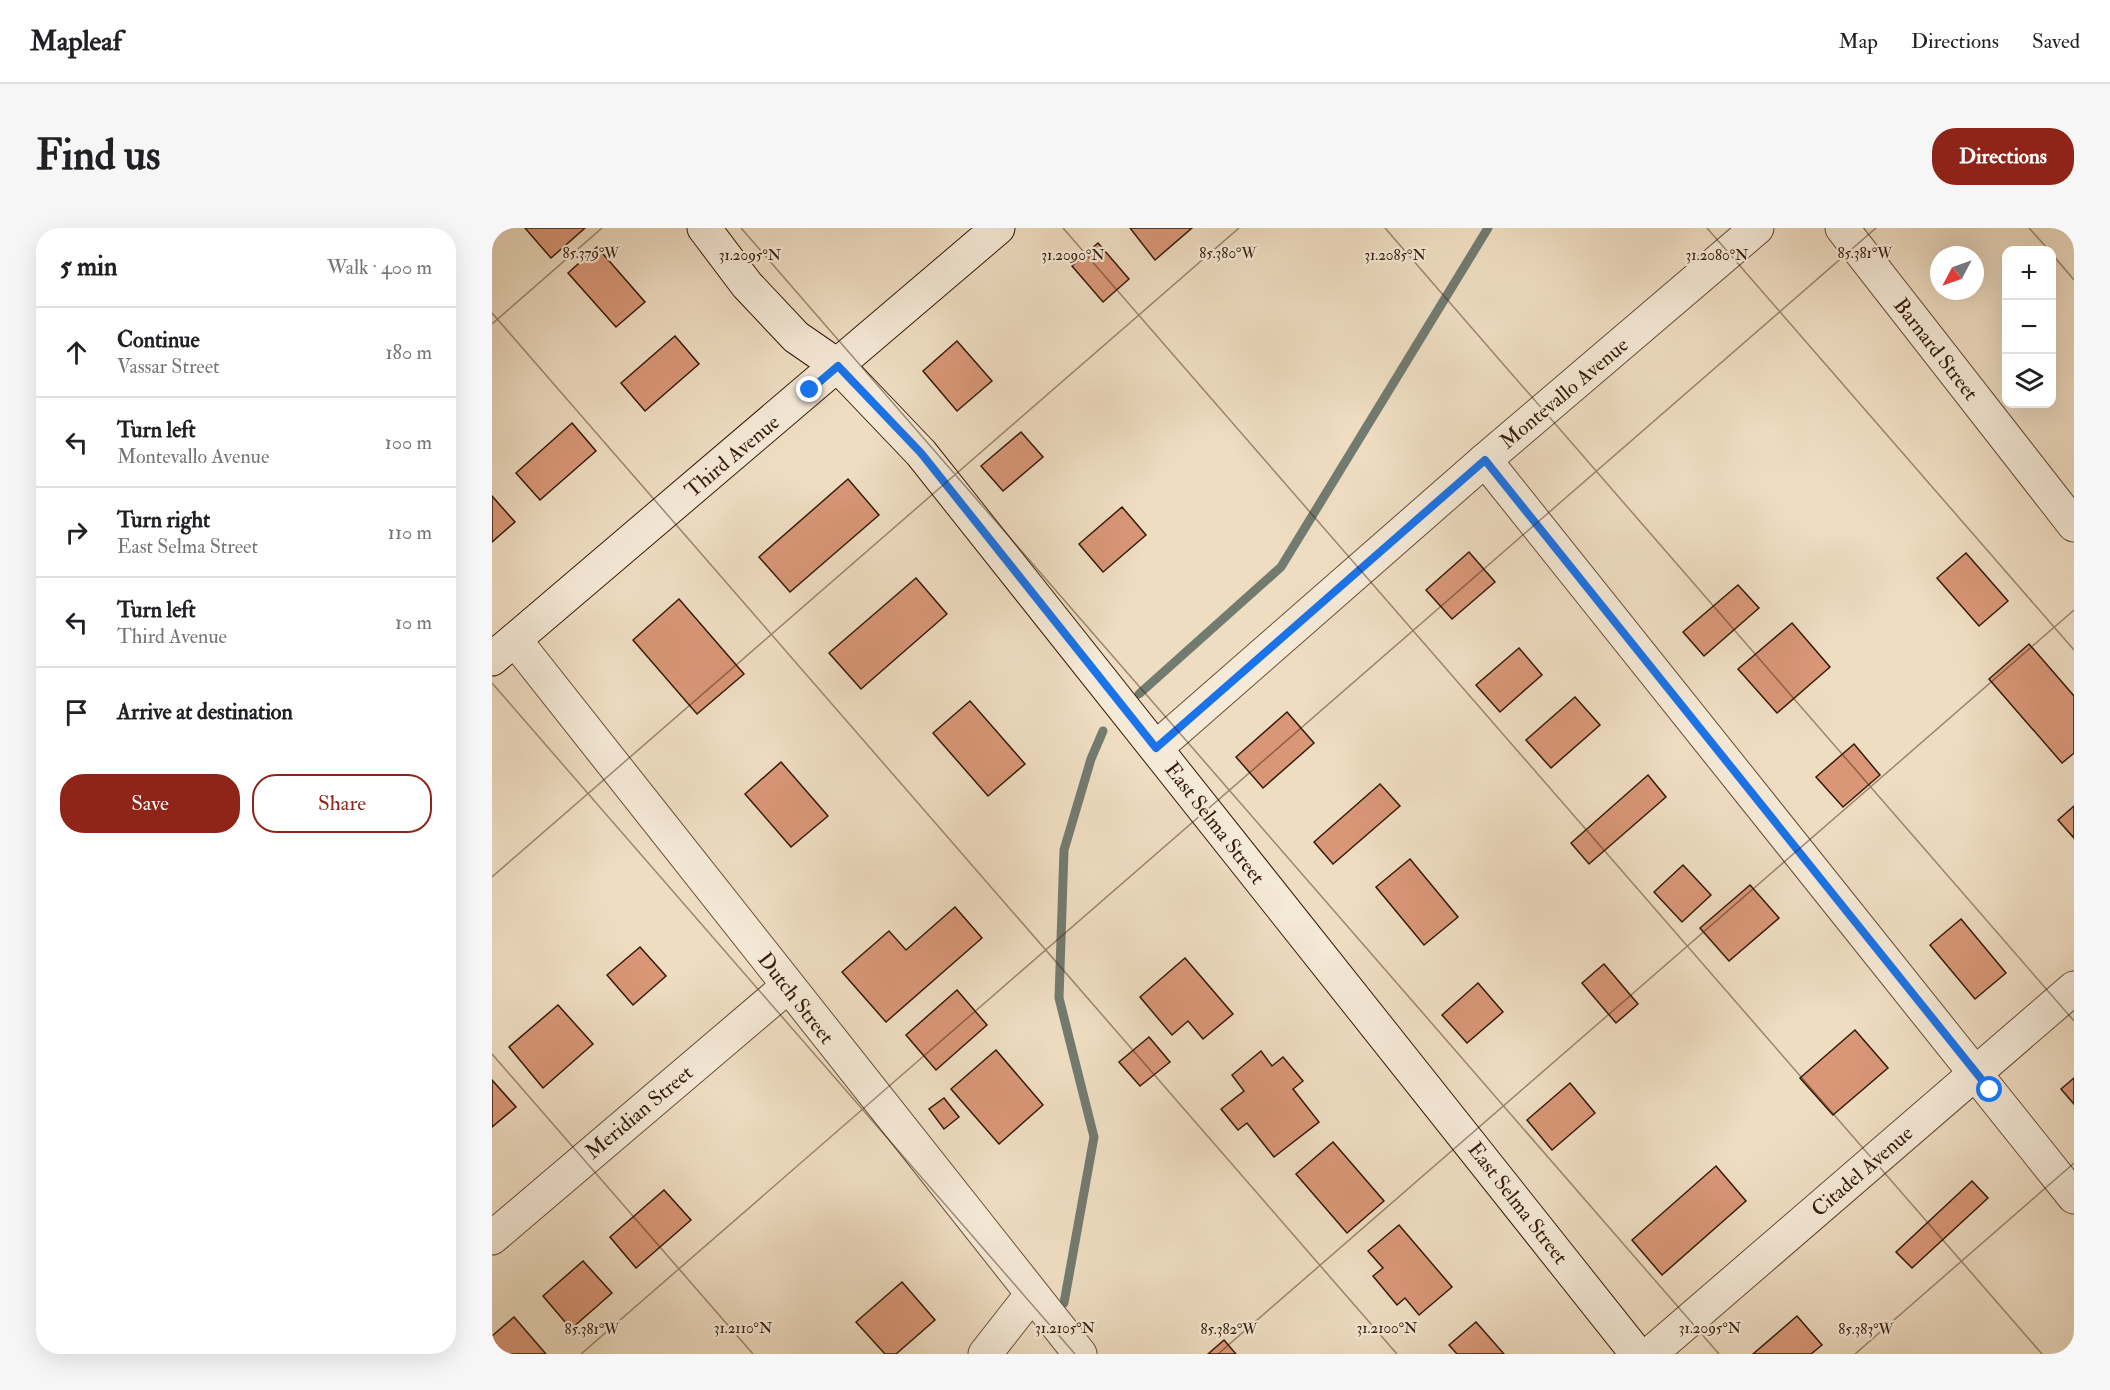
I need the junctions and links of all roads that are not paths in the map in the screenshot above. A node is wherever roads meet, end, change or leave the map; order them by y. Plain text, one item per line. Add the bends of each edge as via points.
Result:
1 (704, 228) edge
2 (999, 228) edge
3 (1757, 228) edge
4 (1842, 228) edge
5 (838, 366) junction
6 (1485, 460) junction
7 (2074, 525) edge
8 (503, 649) edge
9 (1156, 748) junction
10 (787, 987) junction
11 (2074, 988) edge
12 (1976, 1073) junction
13 (2074, 1197) edge
14 (492, 1238) edge
15 (1032, 1294) junction
16 (985, 1354) edge
17 (1080, 1354) edge
18 (1637, 1354) edge
19 (1650, 1354) edge

1 - 5 street, East Selma Street via 747,285 796,337
2 - 5 street, Third Avenue
3 - 6 street, Montevallo Avenue
4 - 7 street, Barnard Street
5 - 8 street, Third Avenue
5 - 9 street, East Selma Street via 921,453
6 - 9 street, Montevallo Avenue
6 - 12 street
8 - 10 street, Dutch Street
9 - 18 street, East Selma Street
10 - 14 street, Meridian Street
10 - 15 street, Dutch Street
11 - 12 street, Citadel Avenue
12 - 13 street
12 - 19 street, Citadel Avenue
15 - 16 street
15 - 17 street, Dutch Street

